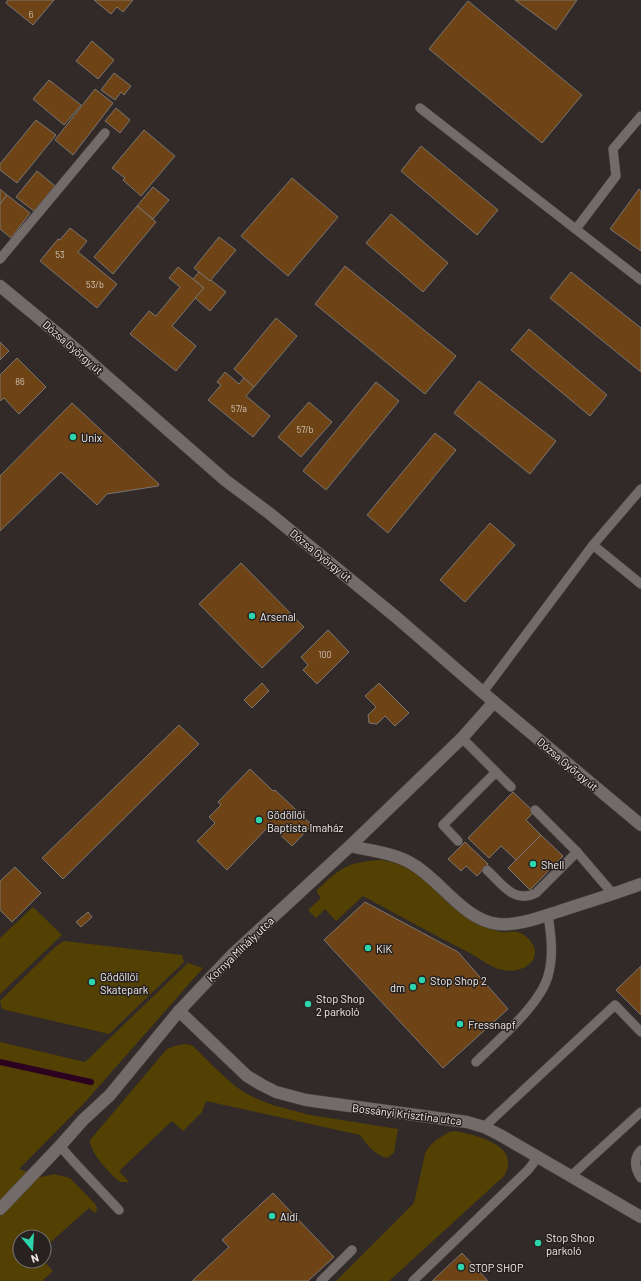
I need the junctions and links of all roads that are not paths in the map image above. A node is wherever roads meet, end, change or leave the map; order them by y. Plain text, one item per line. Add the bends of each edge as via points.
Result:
1 (420, 108) dead end
2 (641, 116) edge
3 (105, 133) dead end
4 (576, 230) junction
5 (0, 259) edge
6 (641, 280) edge
7 (0, 286) edge
8 (641, 489) edge
9 (593, 545) junction
10 (641, 584) edge
11 (483, 692) junction
12 (494, 702) junction
13 (462, 738) junction
14 (496, 772) junction
15 (511, 787) dead end
16 (534, 810) dead end
17 (641, 825) edge
18 (458, 841) dead end
19 (350, 846) junction
20 (577, 852) junction
21 (488, 870) dead end
22 (641, 884) edge
23 (613, 894) junction
24 (548, 914) junction
25 (179, 1011) junction
26 (641, 1032) edge
27 (476, 1062) dead end
28 (641, 1112) edge
29 (484, 1127) junction
30 (60, 1146) junction
31 (641, 1150) edge
32 (538, 1157) junction
33 (571, 1176) junction
34 (641, 1178) edge
35 (0, 1209) edge
36 (119, 1210) dead end
37 (641, 1217) edge
38 (352, 1250) dead end
39 (321, 1281) edge
40 (413, 1281) edge

1 - 4 lane
2 - 4 lane via 613,149 616,176
3 - 5 lane
4 - 6 lane
7 - 11 street, Dózsa György út via 64,338 225,480 390,612
8 - 9 lane
9 - 10 lane
9 - 11 lane
11 - 12 street, Dózsa György út
12 - 13 street, Kornya Mihály utca
12 - 17 street, Dózsa György út
13 - 14 lane
13 - 19 street, Kornya Mihály utca
14 - 15 lane
14 - 18 lane via 443,825
16 - 20 lane
19 - 24 street via 386,854 413,864 474,916 485,921 497,924 518,923
19 - 25 street, Kornya Mihály utca via 232,955
20 - 21 lane via 536,893 528,897 518,897 510,892
20 - 23 lane
22 - 23 street
23 - 24 street
24 - 27 lane via 551,958 549,975 544,987 522,1016
25 - 29 street, Bossányi Krisztina utca via 248,1076 283,1094 306,1100 467,1122
25 - 30 street, Kornya Mihály utca via 110,1095
26 - 29 lane via 615,1005
28 - 33 lane
29 - 32 street, Bossányi Krisztina utca
30 - 35 street, Kornya Mihály utca
30 - 36 lane
31 - 34 lane via 635,1165
32 - 33 street, Bossányi Krisztina utca
32 - 40 lane via 523,1175
33 - 37 street, Bossányi Krisztina utca
38 - 39 lane

